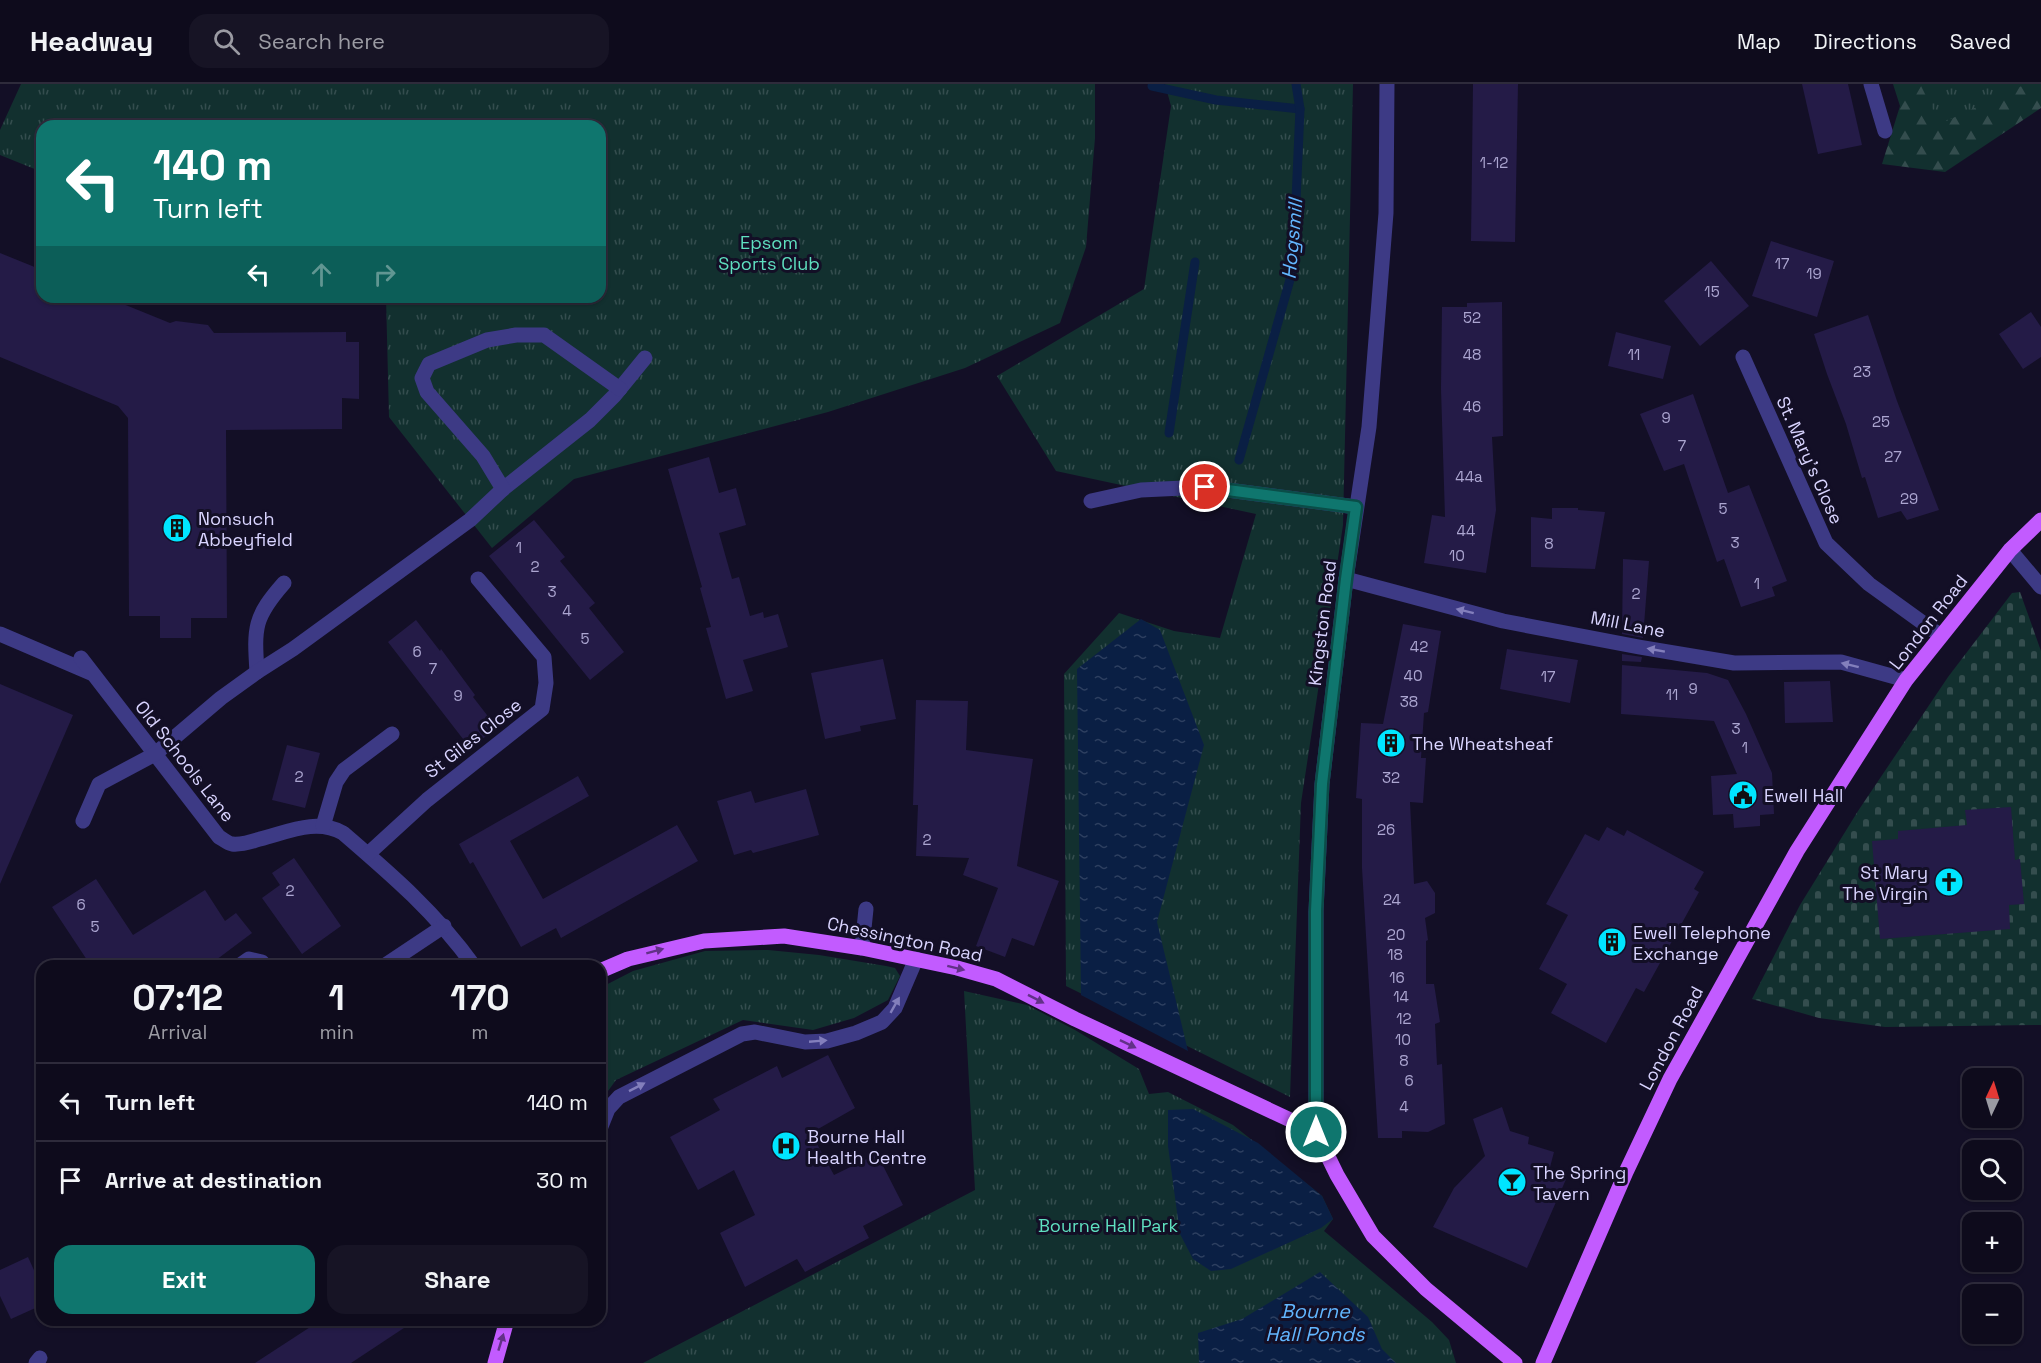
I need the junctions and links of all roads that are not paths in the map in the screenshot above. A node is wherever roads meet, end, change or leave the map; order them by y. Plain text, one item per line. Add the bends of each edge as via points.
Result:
1 (1387, 84) edge
2 (1871, 84) edge
3 (1885, 131) dead end
4 (1743, 357) dead end
5 (645, 358) dead end
6 (620, 389) junction
7 (503, 489) junction
8 (1091, 501) dead end
9 (1356, 507) junction
10 (2041, 520) edge
11 (2010, 550) junction
12 (478, 579) dead end
13 (1346, 579) junction
14 (284, 583) dead end
15 (2041, 587) edge
16 (0, 634) edge
17 (1941, 636) junction
18 (81, 658) dead end
19 (257, 672) junction
20 (94, 675) junction
21 (1906, 680) junction
22 (392, 734) dead end
23 (155, 754) junction
24 (83, 821) dead end
25 (323, 826) junction
26 (368, 854) junction
27 (866, 909) dead end
28 (444, 926) junction
29 (862, 948) junction
30 (916, 959) junction
31 (393, 960) edge
32 (470, 960) edge
33 (606, 968) edge
34 (606, 1114) edge
35 (1316, 1132) junction
36 (505, 1326) edge
37 (495, 1363) edge
38 (1515, 1363) edge
39 (1543, 1363) edge

1 - 9 street, Kingston Road via 1386,213 1368,427
2 - 3 street
4 - 17 street, St. Mary's Close via 1826,543 1869,584
5 - 6 street
6 - 7 street via 590,420
6 - 7 street via 544,335 487,340 429,364 422,378 427,392 483,456
7 - 19 street via 470,520
8 - 9 street via 1141,490 1205,487
9 - 13 street, Kingston Road
10 - 11 main road, London Road
11 - 15 street
11 - 17 main road, London Road
12 - 26 street, St Giles Close via 544,657 542,709 427,800
21 -> 13 street, Mill Lane via 1841,662 1734,663 1687,655 1503,621
13 - 35 street, Kingston Road via 1322,784 1316,911
14 - 19 street via 260,615 256,630
16 - 20 street
17 - 21 main road, London Road
18 - 20 street, Old Schools Lane
19 - 23 street
20 - 23 street, Old Schools Lane
21 - 39 main road, London Road via 1797,852 1670,1079
22 - 25 street via 344,770 336,782
23 - 24 street via 99,784
23 - 25 street, Old Schools Lane via 219,837 230,844
25 - 26 street via 343,833
26 - 28 street
27 - 29 street
28 - 31 street
28 - 32 street
29 - 30 main road, Chessington Road
33 -> 29 main road, Chessington Road via 668,948 753,936 784,936
34 -> 30 street via 619,1097 741,1034 754,1032 805,1042 827,1041 882,1022 895,1008
30 -> 35 main road, Chessington Road via 996,979
35 - 38 main road via 1336,1175 1373,1236 1425,1289
37 -> 36 main road

